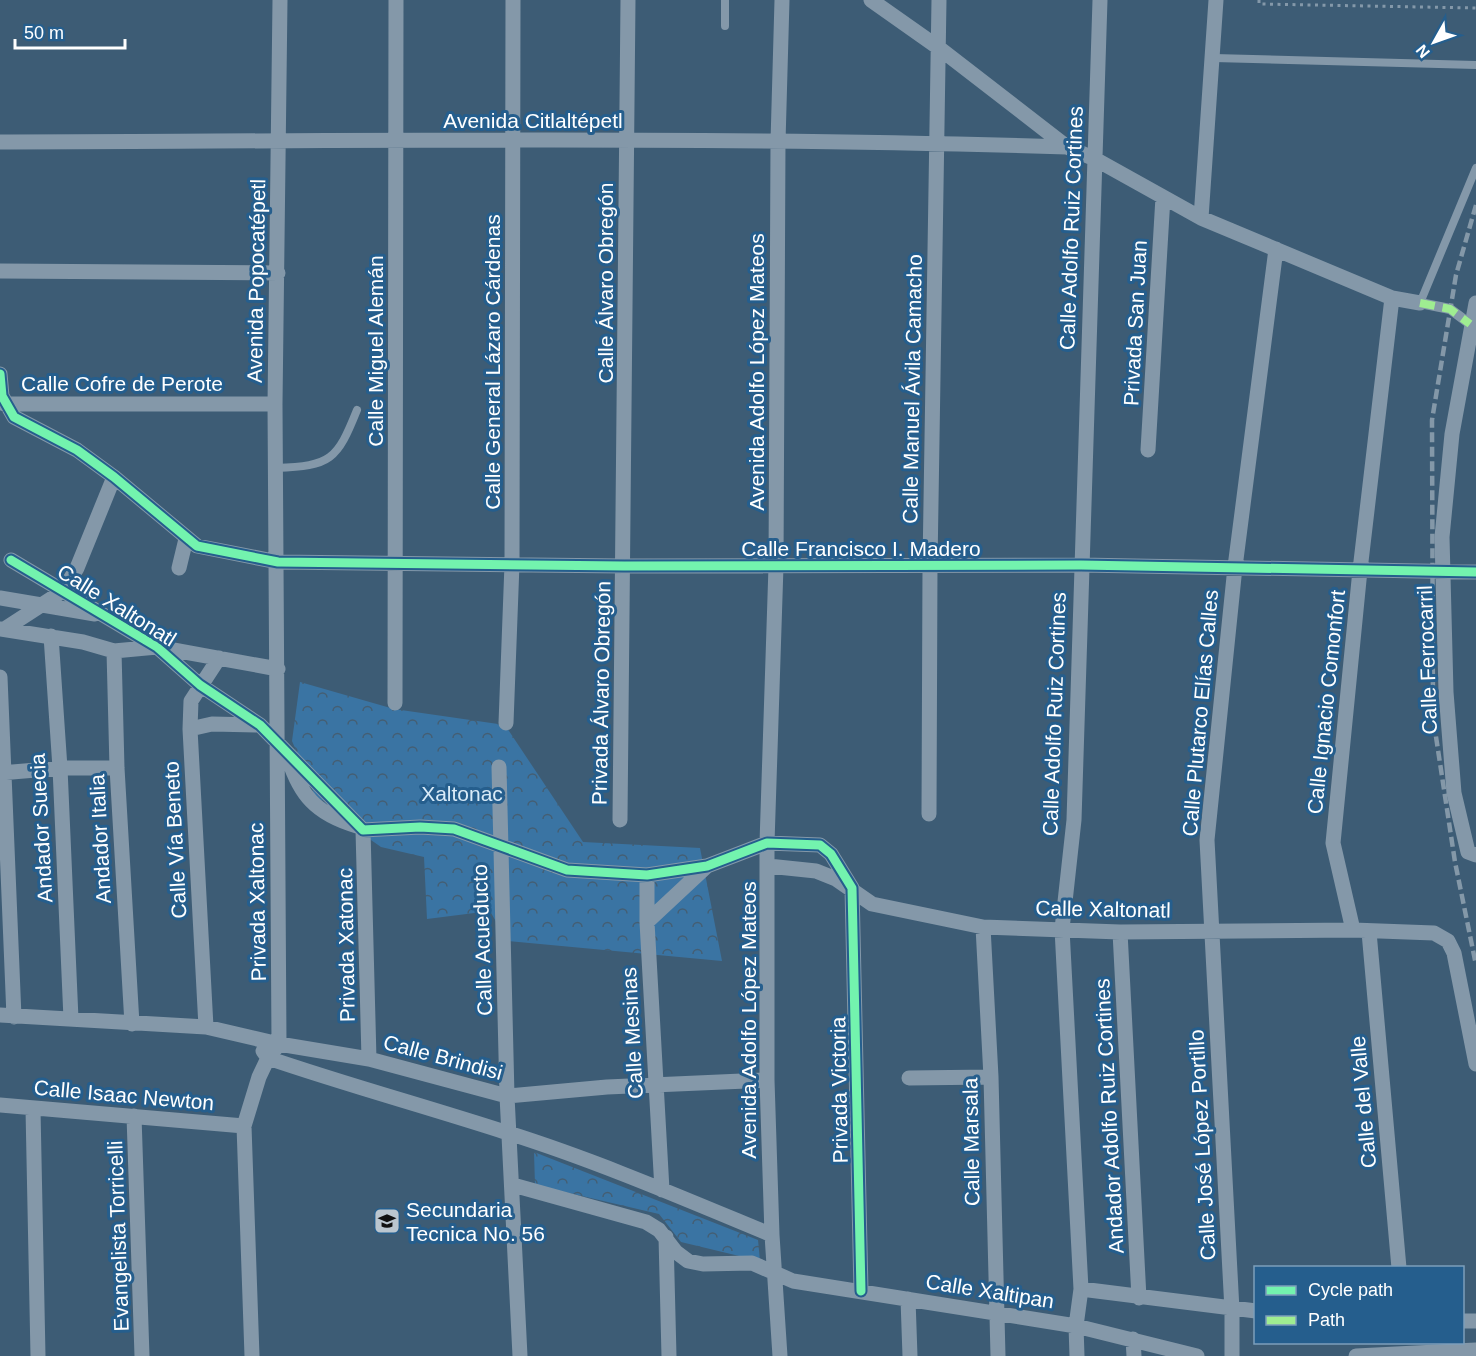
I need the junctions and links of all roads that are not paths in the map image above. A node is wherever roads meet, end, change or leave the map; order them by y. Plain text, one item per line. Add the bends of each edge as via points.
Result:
1 (280, 0) edge
2 (396, 0) edge
3 (513, 0) edge
4 (628, 0) edge
5 (725, 0) edge
6 (782, 0) edge
7 (871, 0) edge
8 (939, 0) edge
9 (1100, 0) edge
10 (1216, 0) edge
11 (725, 26) dead end
12 (939, 48) junction
13 (1214, 58) junction
14 (1476, 65) edge
15 (515, 140) junction
16 (627, 141) junction
17 (0, 142) edge
18 (279, 142) junction
19 (396, 142) junction
20 (778, 142) junction
21 (937, 143) junction
22 (1067, 147) junction
23 (1095, 159) junction
24 (1476, 168) edge
25 (1163, 197) junction
26 (1201, 218) junction
27 (1276, 249) junction
28 (0, 271) edge
29 (278, 273) junction
30 (1392, 298) junction
31 (1420, 303) junction
32 (1476, 303) edge
33 (1473, 325) edge
34 (0, 374) edge
35 (4, 404) junction
36 (275, 405) junction
37 (357, 410) dead end
38 (1148, 450) dead end
39 (276, 468) junction
40 (114, 477) junction
41 (186, 539) junction
42 (11, 560) dead end
43 (278, 562) junction
44 (397, 563) junction
45 (512, 564) junction
46 (930, 565) junction
47 (1081, 565) junction
48 (624, 566) junction
49 (776, 566) junction
50 (1235, 567) junction
51 (179, 568) dead end
52 (1360, 570) junction
53 (1476, 572) edge
54 (1445, 573) junction
55 (63, 591) junction
56 (0, 598) edge
57 (39, 606) junction
58 (104, 615) junction
59 (3, 629) edge
60 (51, 636) junction
61 (157, 646) junction
62 (114, 651) junction
63 (219, 658) junction
64 (278, 669) junction
65 (0, 677) edge
66 (200, 685) junction
67 (395, 703) dead end
68 (506, 723) dead end
69 (260, 725) junction
70 (190, 729) junction
71 (281, 747) junction
72 (499, 767) dead end
73 (60, 768) junction
74 (117, 768) junction
75 (3, 772) edge
76 (929, 814) dead end
77 (620, 820) dead end
78 (362, 828) junction
79 (767, 843) junction
80 (500, 844) junction
81 (1472, 853) edge
82 (707, 866) junction
83 (768, 866) junction
84 (647, 874) junction
85 (852, 888) junction
86 (646, 922) junction
87 (983, 927) junction
88 (1062, 929) junction
89 (1353, 930) junction
90 (1120, 932) junction
91 (1212, 932) junction
92 (1369, 932) junction
93 (7, 1016) edge
94 (70, 1019) junction
95 (132, 1024) junction
96 (206, 1027) junction
97 (254, 1039) junction
98 (279, 1044) junction
99 (268, 1058) junction
100 (369, 1059) junction
101 (1476, 1064) edge
102 (991, 1077) junction
103 (909, 1078) dead end
104 (767, 1080) junction
105 (657, 1085) junction
106 (507, 1096) junction
107 (0, 1105) edge
108 (33, 1109) junction
109 (134, 1116) junction
110 (244, 1126) junction
111 (509, 1133) junction
112 (513, 1185) junction
113 (662, 1190) junction
114 (772, 1235) junction
115 (666, 1237) junction
116 (1399, 1266) edge
117 (776, 1272) junction
118 (1081, 1289) junction
119 (861, 1291) junction
120 (1139, 1298) junction
121 (908, 1299) junction
122 (1232, 1310) junction
123 (1254, 1311) edge
124 (996, 1313) junction
125 (1076, 1326) junction
126 (1133, 1339) junction
127 (1407, 1347) edge
128 (1476, 1350) edge
129 (38, 1356) edge
130 (142, 1356) edge
131 (252, 1356) edge
132 (520, 1356) edge
133 (669, 1356) edge
134 (780, 1356) edge
135 (910, 1356) edge
136 (998, 1356) edge
137 (1077, 1356) edge
138 (1134, 1356) edge
139 (1197, 1356) edge
140 (1232, 1356) edge
141 (1356, 1356) edge

1 - 18 street, Avenida Popocatépetl
2 - 19 street, Calle Miguel Alemán
3 - 15 street, Calle General Lázaro Cárdenas
4 - 16 street, Calle Álvaro Obregón
5 - 11 lane
6 - 20 street, Avenida Adolfo López Mateos
7 - 12 street
8 - 12 street, Calle Manuel Ávila Camacho
9 - 23 street, Calle Adolfo Ruiz Cortines
10 - 13 street
12 - 21 street, Calle Manuel Ávila Camacho
12 - 22 street
13 - 14 lane
13 - 26 street
15 - 16 street, Avenida Citlaltépetl
15 - 19 street, Avenida Citlaltépetl
15 - 45 street, Calle General Lázaro Cárdenas
16 - 20 street, Avenida Citlaltépetl
16 - 48 street, Calle Álvaro Obregón
17 - 18 street, Avenida Citlaltépetl
18 - 19 street, Avenida Citlaltépetl
18 - 29 street, Avenida Popocatépetl
19 - 44 street, Calle Miguel Alemán
20 - 21 street, Avenida Citlaltépetl
20 - 49 street, Avenida Adolfo López Mateos
21 - 22 street, Avenida Citlaltépetl
21 - 46 street, Calle Manuel Ávila Camacho
22 - 23 street
23 - 25 street
23 - 47 street, Calle Adolfo Ruiz Cortines
24 - 31 lane
25 - 26 street
25 - 38 street, Privada San Juan
26 - 27 street
27 - 30 street
27 - 50 street, Calle Plutarco Elías Calles
28 - 29 street
29 - 36 street, Avenida Popocatépetl
30 - 31 street
30 - 52 street, Calle Ignacio Comonfort
31 - 33 street via 1450,309
32 - 33 street, Calle Ferrocarril
33 - 54 street, Calle Ferrocarril via 1452,434 1442,537
34 - 35 street
35 - 36 street, Calle Cofre de Perote
35 - 40 street, Calle Francisco I. Madero via 14,417 77,450
36 - 39 street, Avenida Popocatépetl
37 - 39 lane via 344,443 334,455 321,464
39 - 43 street, Avenida Popocatépetl
40 - 41 street, Calle Francisco I. Madero
40 - 55 street via 77,568
41 - 43 street, Calle Francisco I. Madero via 210,550
41 - 51 street
42 - 55 street, Calle Xaltonatl
43 - 44 street, Calle Francisco I. Madero
43 - 64 street, Avenida Popocatépetl
44 - 45 street, Calle Francisco I. Madero
44 - 67 street, Calle Miguel Alemán
45 - 48 street, Calle Francisco I. Madero
45 - 68 street, Calle General Lázaro Cárdenas
46 - 47 street, Calle Francisco I. Madero
46 - 49 street, Calle Francisco I. Madero
46 - 76 street, Calle Manuel Ávila Camacho
47 - 50 street, Calle Francisco I. Madero
47 - 88 street, Calle Adolfo Ruiz Cortines via 1074,820
48 - 49 street, Calle Francisco I. Madero
48 - 77 street, Privada Álvaro Obregón
49 - 79 street, Avenida Adolfo López Mateos
50 - 52 street, Calle Francisco I. Madero
50 - 91 street, Calle Plutarco Elías Calles via 1207,840
52 - 54 street, Calle Francisco I. Madero
52 - 89 street, Calle Ignacio Comonfort via 1333,843
53 - 54 street, Calle Francisco I. Madero
54 - 81 street, Calle Ferrocarril via 1446,692 1454,793
55 - 57 street
55 - 58 street, Calle Xaltonatl
56 - 57 street, Calle Xaltonatl
57 - 58 street, Calle Xaltonatl
57 - 59 street
58 - 61 street, Calle Xaltonatl
59 - 60 street, Calle Xaltonatl
60 - 62 street, Calle Xaltonatl
60 - 73 street, Andador Suecia
61 - 62 street, Calle Xaltonatl
61 - 63 street, Calle Xaltonatl
61 - 66 street, Calle Xaltonatl
62 - 74 street, Andador Italia
63 - 64 street, Calle Xaltonatl
63 - 66 street, Calle Vía Beneto
64 - 71 street, Privada Xaltonac
65 - 75 street
66 - 69 street
66 - 70 street, Calle Vía Beneto via 191,701
69 - 70 street via 212,724
69 - 71 street
70 - 96 street, Calle Vía Beneto
71 - 78 street
71 - 98 street, Privada Xaltonac
72 - 80 street
73 - 74 street
73 - 75 street
73 - 94 street, Andador Suecia
74 - 95 street, Andador Italia
75 - 93 street
78 - 80 street, Calle Acueducto via 454,829
78 - 100 street, Privada Xatonac
79 - 82 street
79 - 83 street, Avenida Adolfo López Mateos
79 - 85 street via 820,845 831,854
80 - 84 street via 567,870
80 - 106 street, Calle Acueducto
82 - 84 street
82 - 86 street
83 - 85 street, Calle Xaltonatl via 816,872
83 - 104 street, Avenida Adolfo López Mateos
84 - 86 street, Calle Mesinas
85 - 87 street, Calle Xaltonatl via 872,904
85 - 119 street, Privada Victoria
86 - 105 street, Calle Mesinas
87 - 88 street, Calle Xaltonatl
87 - 102 street, Calle Marsala
88 - 90 street, Calle Xaltonatl
88 - 118 street, Calle Adolfo Ruiz Cortines
89 - 91 street, Calle Xaltonatl
89 - 92 street, Calle Xaltonatl
90 - 91 street, Calle Xaltonatl
90 - 120 street, Andador Adolfo Ruiz Cortines
91 - 122 street, Calle José López Portillo
92 - 101 street, Calle Xaltonatl via 1434,933 1448,940 1454,952
92 - 116 street, Calle del Valle
93 - 94 street, Calle Brindisi
94 - 95 street, Calle Brindisi
95 - 96 street, Calle Brindisi
96 - 97 street, Calle Brindisi
97 - 98 street, Calle Brindisi
97 - 99 street
98 - 99 street
98 - 100 street, Calle Brindisi
99 - 110 street
99 - 111 street
100 - 106 street, Calle Brindisi
102 - 103 street
102 - 124 street, Calle Marsala
104 - 105 street, Calle Brindisi
104 - 114 street, Avenida Adolfo López Mateos
105 - 106 street, Calle Brindisi
105 - 113 street, Calle Mesinas
106 - 111 street, Calle Acueducto
107 - 108 street, Calle Isaac Newton
108 - 109 street, Calle Isaac Newton
108 - 129 street
109 - 110 street, Calle Isaac Newton
109 - 130 street, Evangelista Torricelli
110 - 131 street
111 - 112 street, Calle Acueducto
111 - 113 street
112 - 115 street, Calle Xaltipan via 646,1222
112 - 132 street, Calle Acueducto
113 - 114 street
114 - 117 street, Avenida Adolfo López Mateos
115 - 117 street, Calle Xaltipan via 688,1261 752,1263
115 - 133 street
117 - 119 street, Calle Xaltipan via 793,1281
117 - 134 street, Avenida Adolfo López Mateos
118 - 120 street
118 - 125 street, Calle Adolfo Ruiz Cortines
119 - 121 street, Calle Xaltipan
120 - 122 street
121 - 124 street, Calle Xaltipan
121 - 135 street
122 - 123 street
122 - 140 street, Calle José López Portillo
124 - 125 street, Calle Xaltipan
124 - 136 street, Calle Marsala
125 - 126 street, Calle Xaltipan
125 - 137 street, Calle Adolfo Ruiz Cortines
126 - 138 street
126 - 139 street, Calle Xaltipan
127 - 128 street
127 - 141 street

